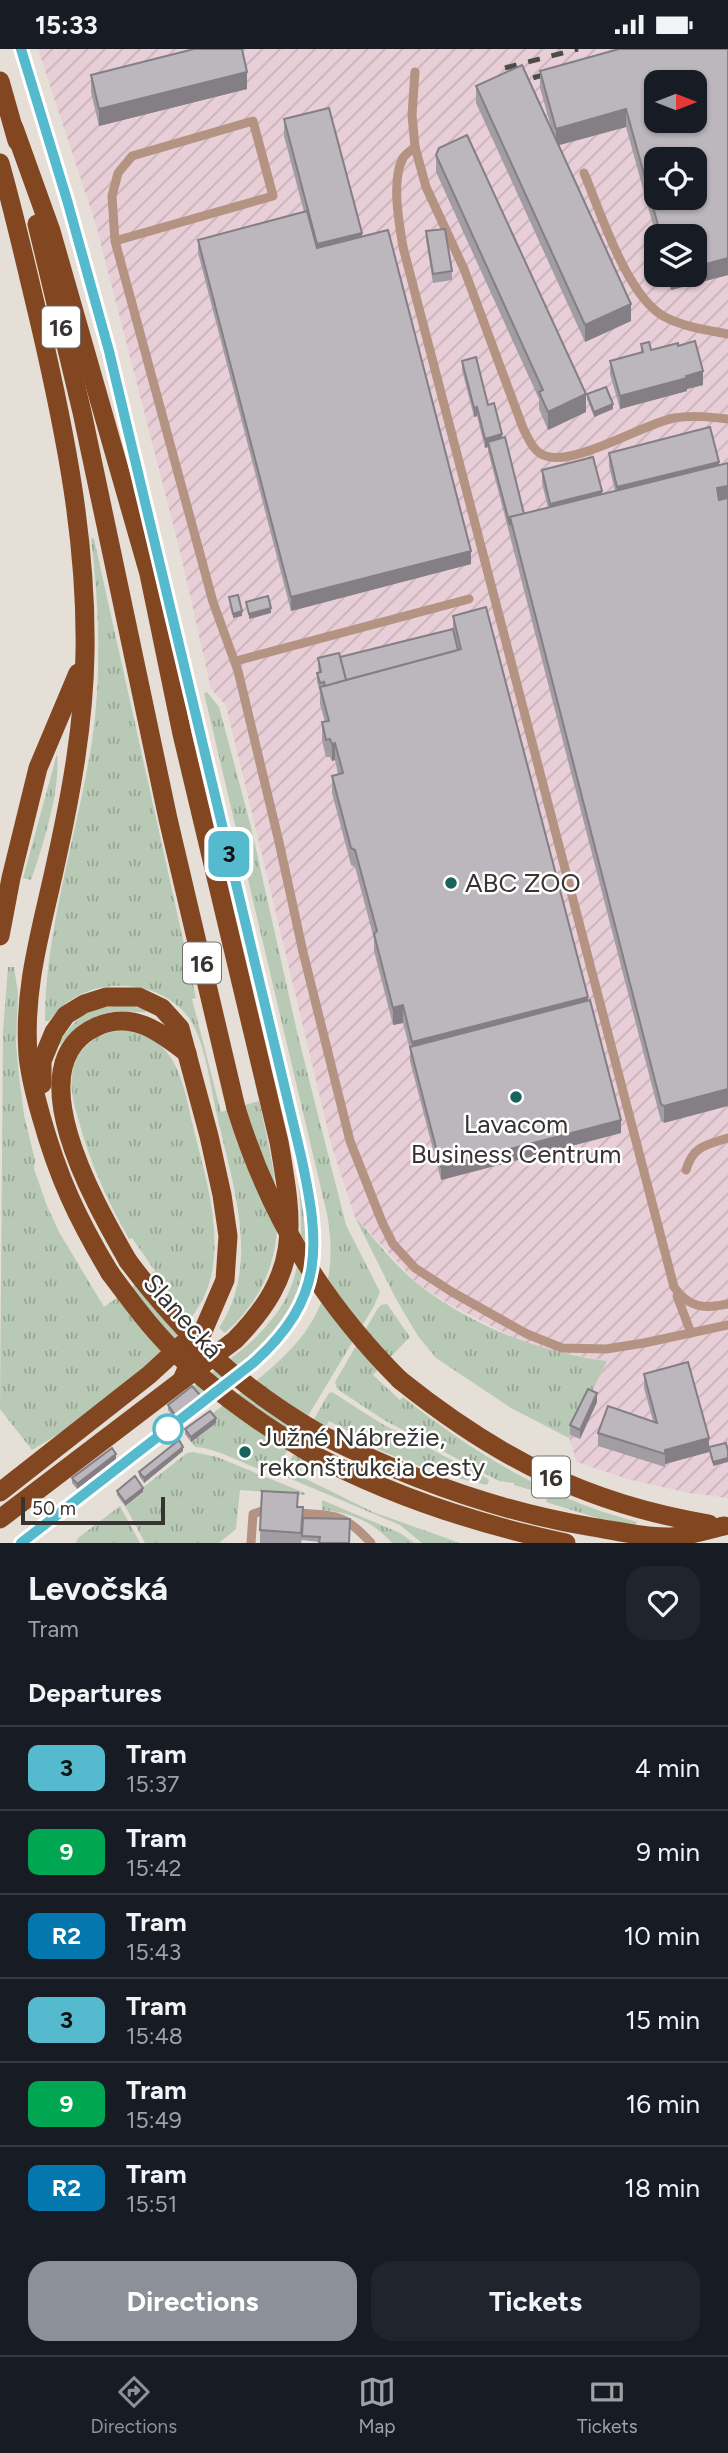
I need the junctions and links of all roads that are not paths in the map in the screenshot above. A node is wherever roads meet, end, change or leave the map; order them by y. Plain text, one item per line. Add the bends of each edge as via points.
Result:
1 (415, 72) dead end
2 (0, 82) edge
3 (14, 128) junction
4 (415, 147) junction
5 (0, 163) edge
6 (584, 173) dead end
7 (115, 241) junction
8 (728, 334) edge
9 (728, 419) edge
10 (469, 599) dead end
11 (85, 656) junction
12 (236, 661) junction
13 (0, 936) edge
14 (187, 1053) junction
15 (41, 1116) junction
16 (728, 1138) edge
17 (686, 1170) dead end
18 (674, 1287) junction
19 (728, 1304) edge
20 (206, 1322) junction
21 (728, 1325) edge
22 (691, 1333) junction
23 (182, 1381) junction
24 (0, 1492) edge
25 (262, 1511) edge
26 (298, 1513) edge
27 (0, 1519) edge
28 (726, 1526) edge
29 (251, 1543) edge
30 (371, 1543) edge
31 (566, 1543) edge

1 - 4 lane
2 - 3 highway, 16
3 - 23 highway via 51,231 149,574 285,1174 287,1253 275,1292 235,1340
3 - 28 highway, 16, bridge via 82,412 168,819 236,1108 270,1200 305,1263 346,1321 400,1380 449,1417 498,1450 569,1486 639,1510
4 - 9 lane via 426,187 464,269 534,448 547,457 563,457 673,419
4 - 18 lane via 403,158 397,181 403,247
5 - 11 highway, 16 via 52,375 78,518
6 - 8 lane via 632,284 648,305 666,318
7 - 7 lane via 112,196 118,173 132,156 253,121 273,196
7 - 12 lane via 213,602
10 - 12 lane
11 - 13 highway via 38,768
11 - 15 highway, 16 via 74,772 31,978 28,1053
12 - 22 lane via 350,1141 393,1244 415,1268 452,1292 562,1348 606,1349
14 - 15 highway via 180,1028 153,1002 117,996 84,1004 66,1015 42,1061
14 - 20 highway via 228,1236 225,1280
14 - 28 highway, bridge via 147,1025 109,1022 73,1045 61,1079 73,1149 97,1205 128,1261 199,1346 248,1387 320,1434 443,1489 545,1518 608,1530 671,1537
15 - 31 highway, Slanecká / 16, bridge via 65,1190 110,1273 188,1365 247,1413 354,1477 472,1520
16 - 17 lane via 701,1146
18 - 19 lane via 693,1305
18 - 22 lane
20 - 23 highway
20 - 24 highway via 149,1375
21 - 22 lane
23 - 27 highway
25 - 29 lane via 253,1514
26 - 30 lane via 345,1520

